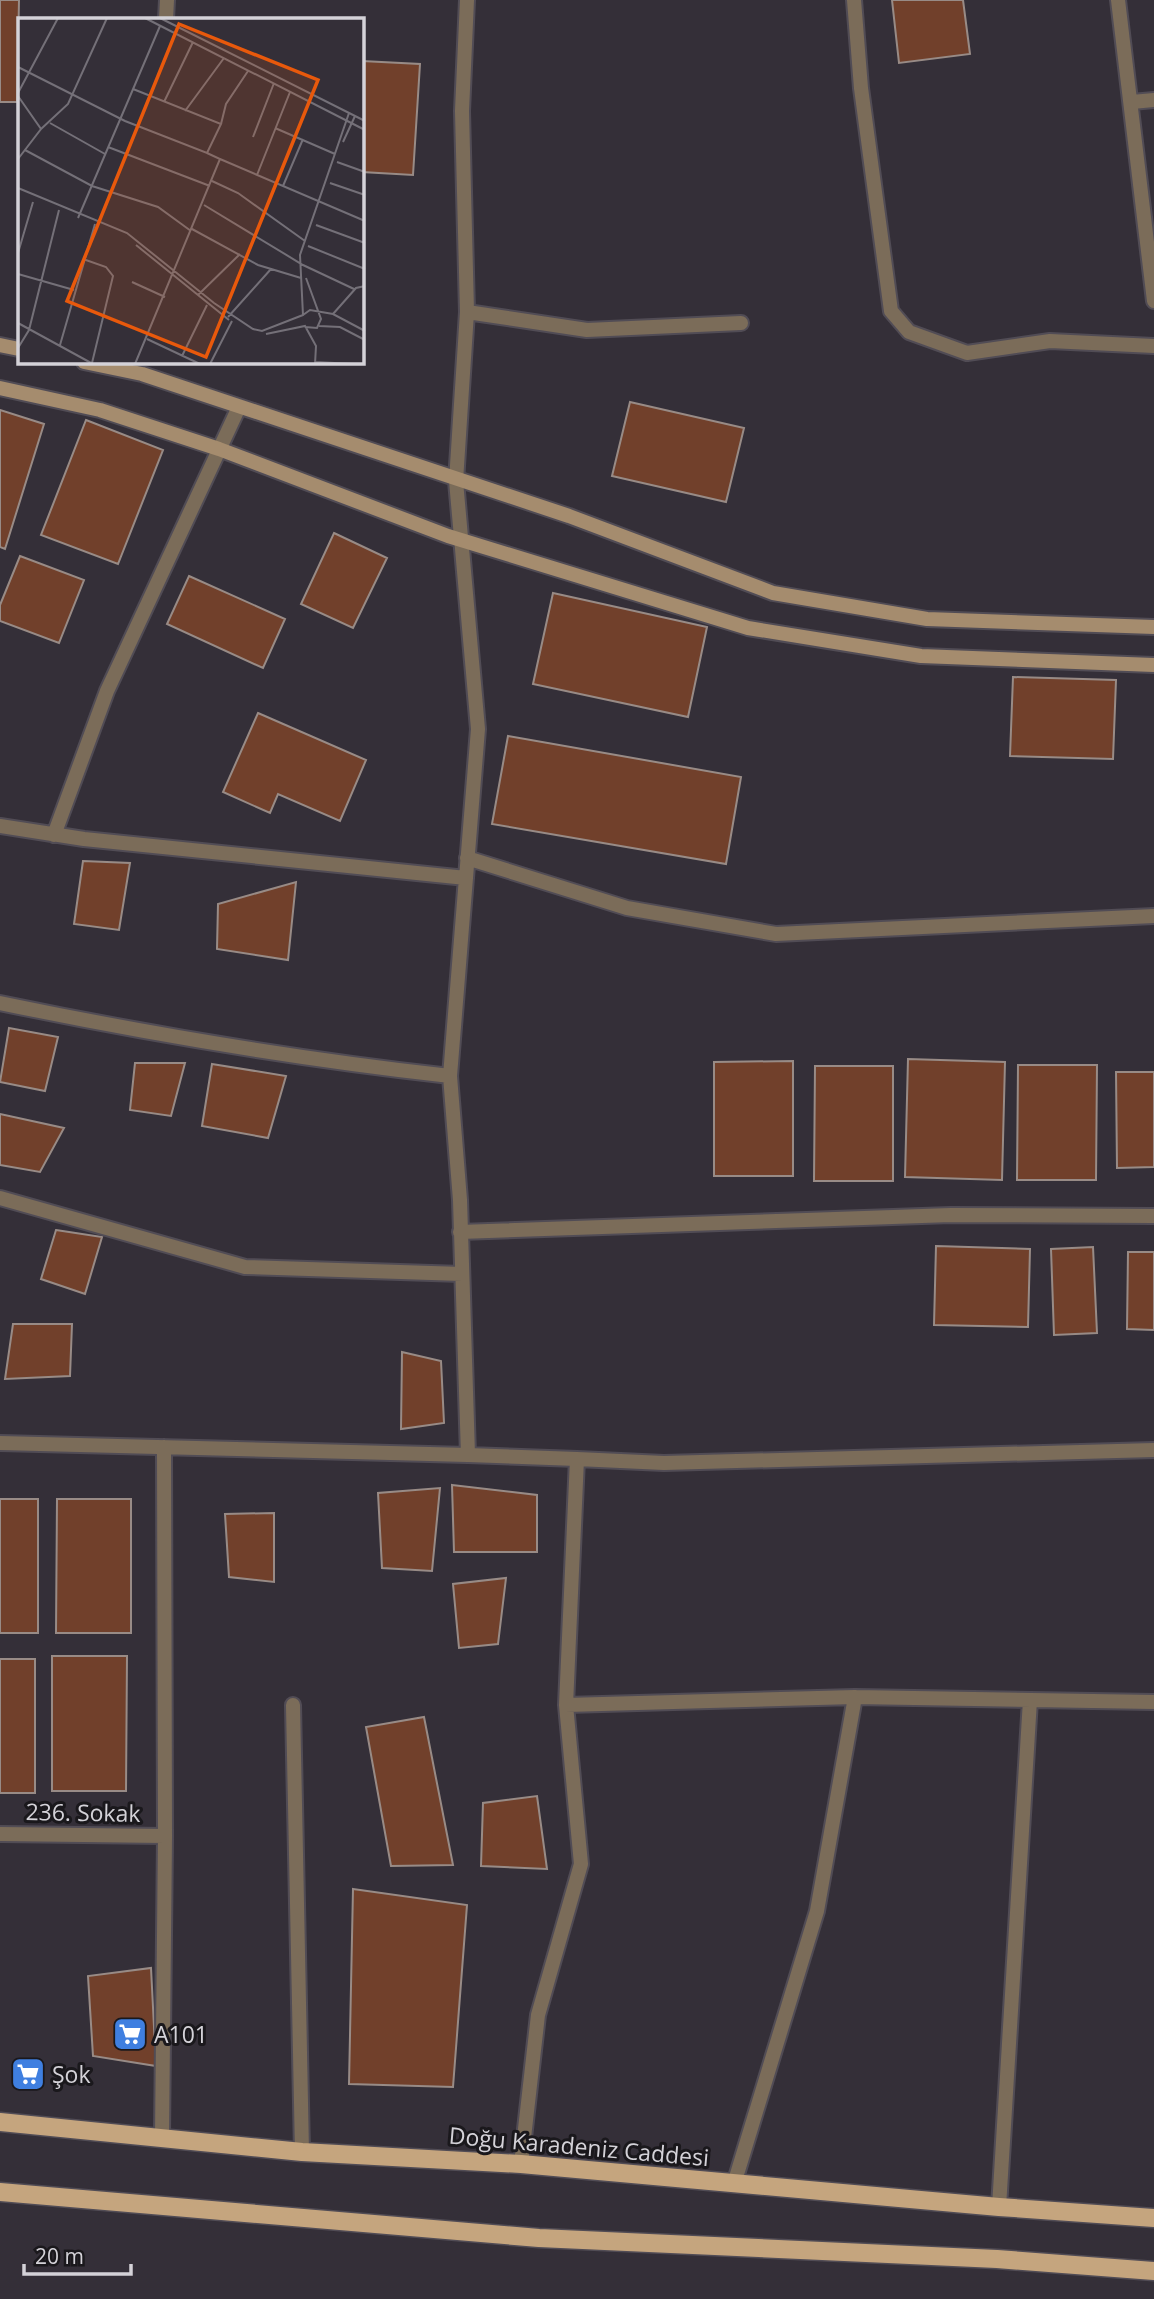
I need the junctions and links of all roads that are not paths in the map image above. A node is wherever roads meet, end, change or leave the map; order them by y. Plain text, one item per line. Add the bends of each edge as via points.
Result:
1 (167, 0) edge
2 (467, 0) edge
3 (854, 0) edge
4 (1118, 0) edge
5 (166, 18) edge
6 (1154, 100) edge
7 (1132, 103) junction
8 (1154, 301) edge
9 (467, 312) junction
10 (741, 323) dead end
11 (0, 345) edge
12 (1154, 346) edge
13 (18, 349) edge
14 (104, 364) edge
15 (143, 368) edge
16 (0, 388) edge
17 (239, 407) junction
18 (219, 449) junction
19 (456, 481) junction
20 (461, 540) junction
21 (1154, 627) edge
22 (1154, 665) edge
23 (0, 826) edge
24 (54, 835) junction
25 (467, 858) junction
26 (466, 878) junction
27 (1154, 916) edge
28 (0, 1003) edge
29 (450, 1076) junction
30 (0, 1198) edge
31 (1154, 1216) edge
32 (460, 1232) junction
33 (462, 1274) junction
34 (0, 1443) edge
35 (164, 1447) junction
36 (1154, 1450) edge
37 (468, 1455) junction
38 (577, 1459) junction
39 (855, 1697) junction
40 (1030, 1700) junction
41 (1154, 1702) edge
42 (293, 1705) dead end
43 (566, 1705) junction
44 (0, 1834) edge
45 (165, 1836) junction
46 (0, 2122) edge
47 (162, 2137) junction
48 (302, 2152) junction
49 (521, 2164) junction
50 (734, 2184) junction
51 (0, 2192) edge
52 (999, 2207) junction
53 (1154, 2218) edge
54 (1154, 2271) edge

1 - 5 street
2 - 9 street via 462,111
3 - 12 street via 891,311 909,332 967,353 1050,341
4 - 7 street
6 - 7 street
7 - 8 street
9 - 10 street via 587,330
9 - 19 street
11 - 13 main road
14 - 15 main road
15 - 17 main road
16 - 18 main road via 100,410
17 - 18 street
17 - 19 main road
18 - 20 main road
18 - 24 street via 107,691
19 - 20 street
19 - 21 main road via 569,516 773,593 927,620
20 - 22 main road via 748,628 921,656
20 - 25 street via 478,729
23 - 24 street
24 - 26 street
25 - 26 street
25 - 27 street via 627,908 776,934
26 - 29 street
28 - 29 street via 149,1034
29 - 32 street
30 - 33 street via 244,1266
31 - 32 street via 951,1215
32 - 33 street
33 - 37 street
34 - 35 street
35 - 37 street
35 - 45 street
36 - 38 street via 664,1463
37 - 38 street
38 - 43 street
39 - 40 street
39 - 43 street
39 - 50 street via 817,1911
40 - 41 street
40 - 52 street
42 - 48 street
43 - 49 street via 582,1864 538,2015
44 - 45 street, 236. Sokak
45 - 47 street
46 - 47 main road, Doğu Karadeniz Caddesi
47 - 48 main road, Doğu Karadeniz Caddesi
48 - 49 main road, Doğu Karadeniz Caddesi
49 - 50 main road, Doğu Karadeniz Caddesi
50 - 52 main road, Doğu Karadeniz Caddesi
51 - 54 main road via 539,2238 997,2259
52 - 53 main road, Doğu Karadeniz Caddesi

